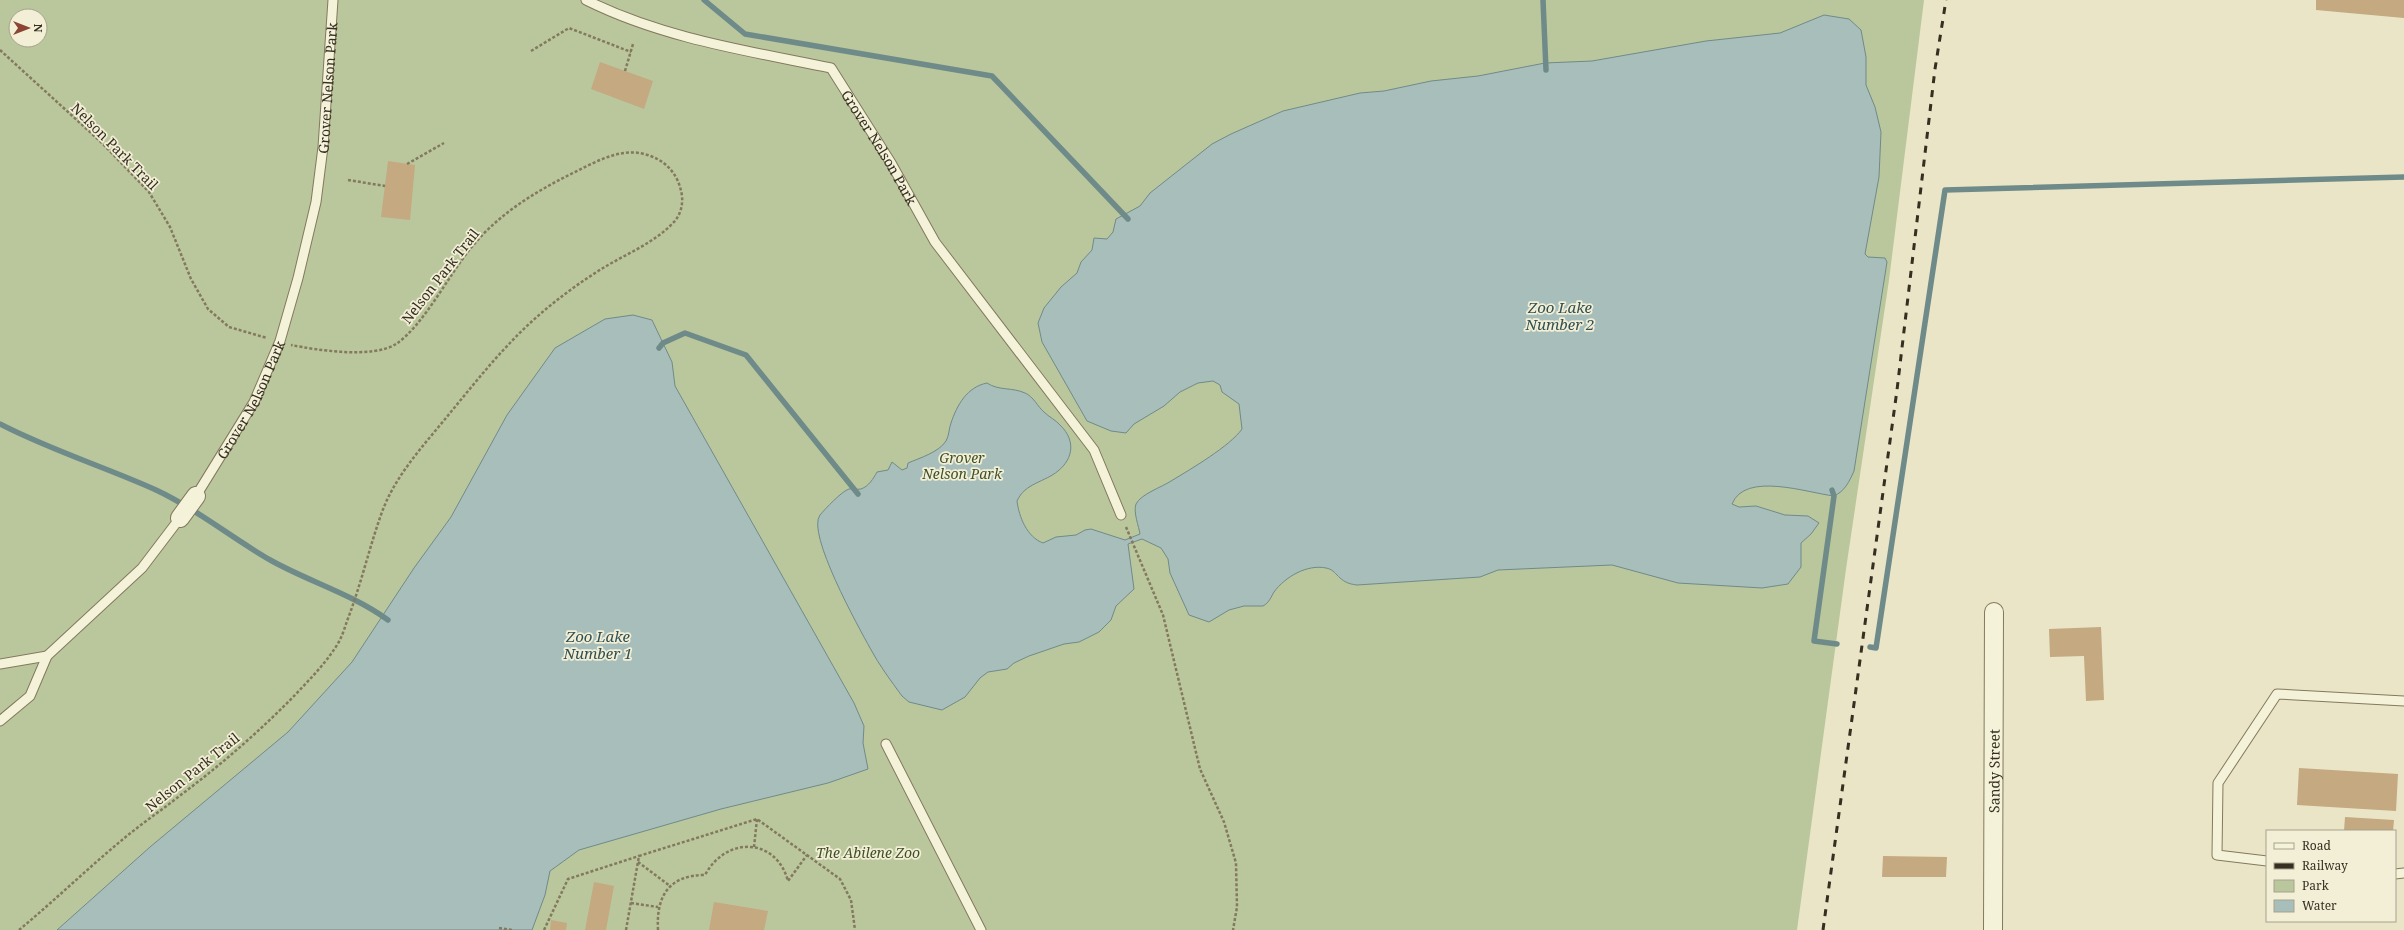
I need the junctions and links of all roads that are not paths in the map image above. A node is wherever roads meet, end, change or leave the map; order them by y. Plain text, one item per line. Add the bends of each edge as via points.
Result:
1 (333, 0) edge
2 (586, 0) edge
3 (196, 496) joint
4 (1121, 515) dead end
5 (180, 518) joint
6 (1994, 612) dead end
7 (47, 656) junction
8 (0, 664) edge
9 (2404, 701) edge
10 (0, 721) edge
11 (886, 744) dead end
12 (2266, 861) edge
13 (981, 930) edge
14 (1994, 930) edge

1 - 3 lane, Grover Nelson Park via 323,147 316,202 298,278 280,341 254,402
2 - 4 lane, Grover Nelson Park via 641,23 689,38 831,68 891,163 935,242 1094,450
3 - 5 street, Grover Nelson Park
5 - 7 lane, Grover Nelson Park via 142,568
6 - 14 street, Sandy Street
7 - 8 lane
7 - 10 lane, Grover Nelson Park via 30,696
9 - 12 lane via 2277,694 2218,783 2217,855
11 - 13 lane

